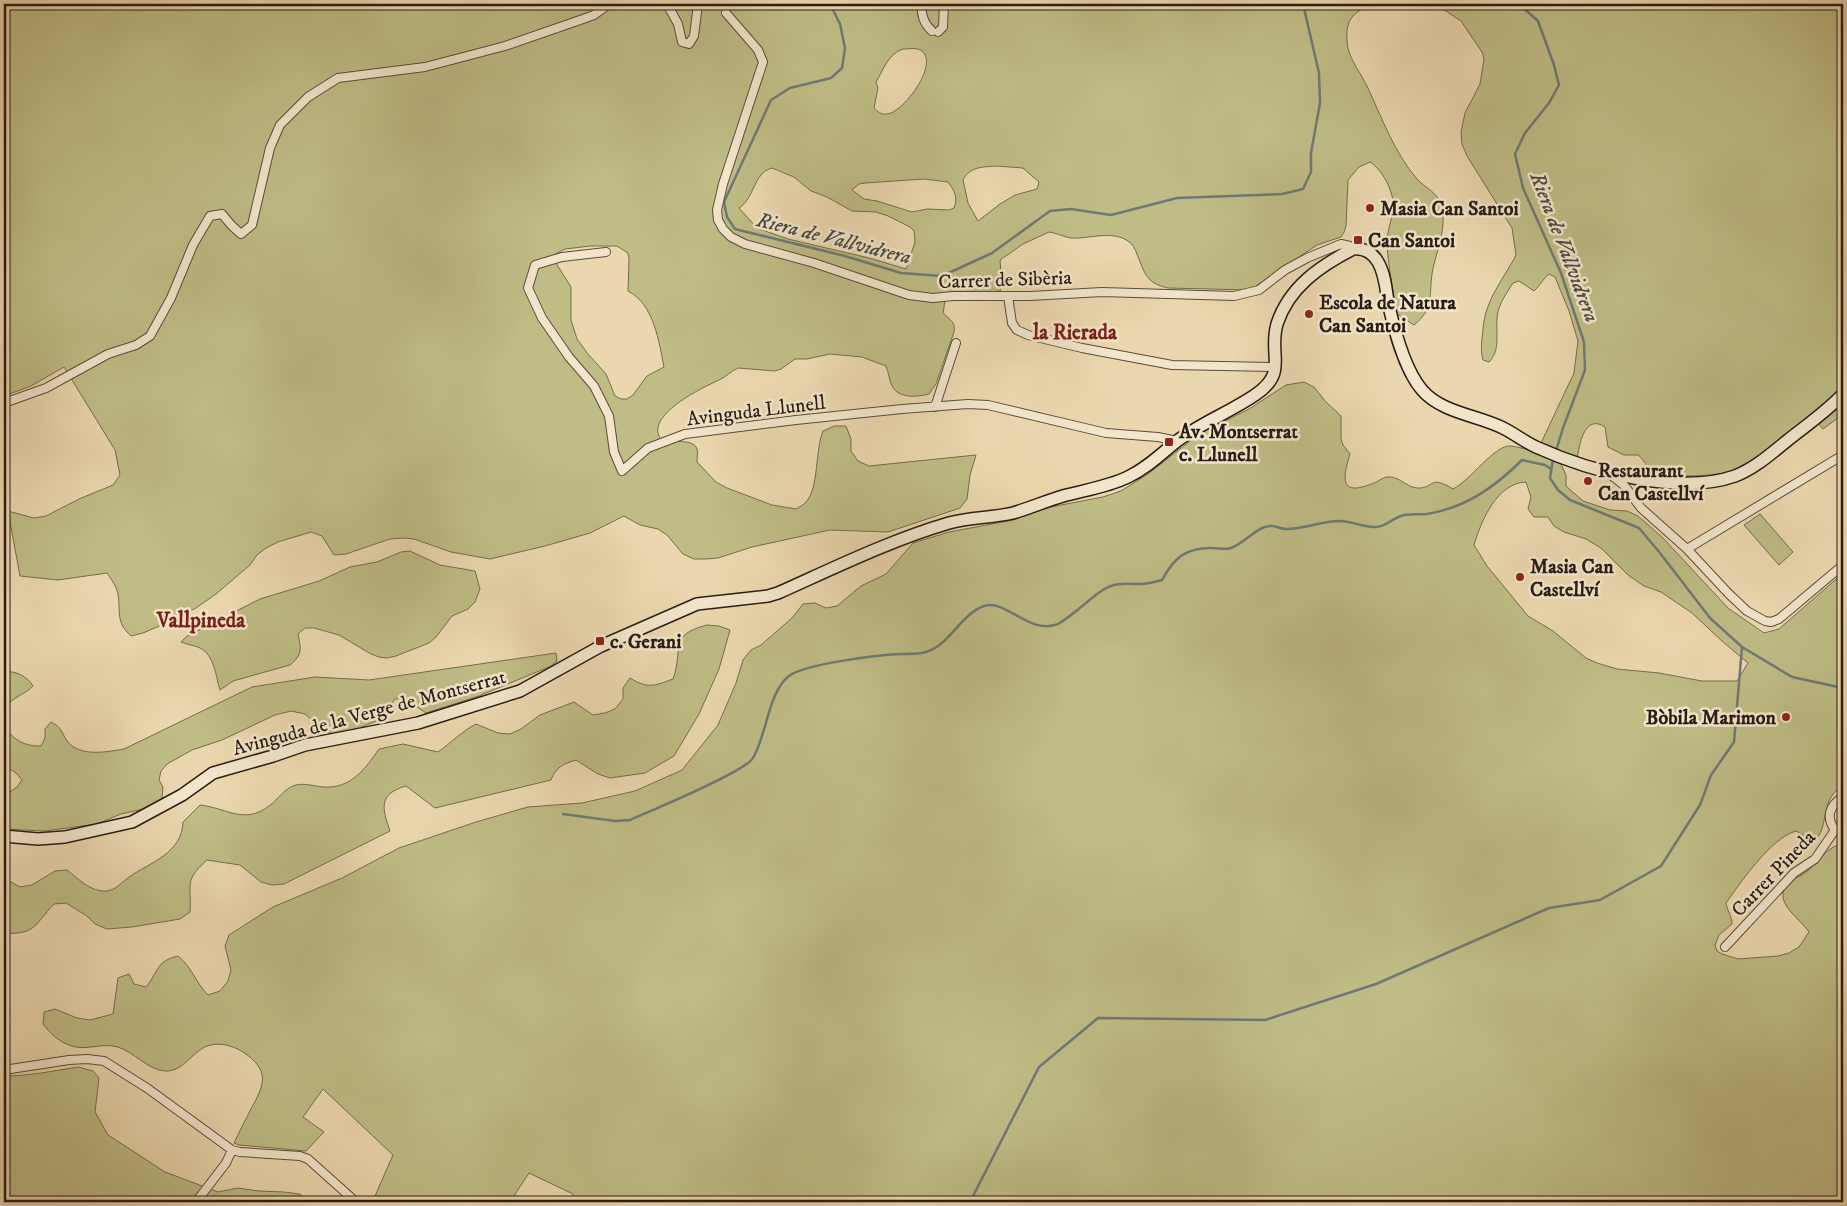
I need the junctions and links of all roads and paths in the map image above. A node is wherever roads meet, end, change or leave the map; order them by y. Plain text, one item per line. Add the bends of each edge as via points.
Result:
1 (609, 4) edge
2 (667, 4) edge
3 (698, 4) edge
4 (921, 4) edge
5 (944, 4) edge
6 (726, 13) dead end
7 (1353, 249) junction
8 (606, 252) dead end
9 (1008, 296) junction
10 (956, 343) dead end
11 (1276, 367) junction
12 (1843, 394) edge
13 (4, 402) edge
14 (935, 407) junction
15 (1177, 441) junction
16 (1843, 456) edge
17 (1607, 472) junction
18 (1635, 478) junction
19 (1629, 491) junction
20 (1635, 501) junction
21 (1687, 549) junction
22 (1843, 565) edge
23 (1843, 797) edge
24 (1839, 832) edge
25 (4, 836) edge
26 (1725, 947) dead end
27 (4, 1070) edge
28 (232, 1150) junction
29 (196, 1202) edge
30 (356, 1202) edge

1 - 13 street via 594,15 505,46 426,67 338,78 308,97 280,125 270,148 252,225 241,234 222,214 210,216 193,245 172,298 150,336 136,345 108,354 46,388
2 - 3 street via 678,24 682,42 689,44 694,36
4 - 5 street via 926,26 935,32 943,27
6 - 9 street, Carrer de Sibèria via 754,45 762,62 717,204 718,220 727,233 745,244 918,297
7 - 9 street, Carrer de Sibèria via 1341,244 1295,265 1259,290 1238,295 1102,292
7 - 11 street, Avinguda de la Verge de Montserrat via 1314,271 1289,301 1276,328
7 - 17 street via 1368,251 1378,261 1408,367 1421,390 1450,408 1501,427 1545,451
8 - 14 street, Avinguda Llunell via 562,257 535,265 528,288 542,318 594,386 609,416 614,452 622,471 648,448 685,434
9 - 11 street via 1012,323 1017,330 1034,337 1172,365
10 - 14 street
11 - 15 street, Avinguda de la Verge de Montserrat via 1263,390
12 - 18 street via 1775,450 1736,476 1687,483
14 - 15 street, Avinguda Llunell via 988,405 1106,433
15 - 25 street, Avinguda de la Verge de Montserrat via 1151,463 1109,485 1062,496 1013,513 936,527 778,593 697,604 601,646 520,691 418,722 305,745 222,770 132,822 65,838
16 - 21 street
17 - 18 street
17 - 19 street
18 - 19 street via 1629,484
18 - 20 street
19 - 20 street
20 - 21 street
21 - 22 street via 1738,603 1756,618 1768,622 1789,612
23 - 24 street, Carrer Pineda via 1830,810 1830,821
24 - 26 street, Carrer Pineda via 1815,860 1794,873
27 - 28 street via 95,1059 114,1066
28 - 29 street
28 - 30 street via 308,1159

